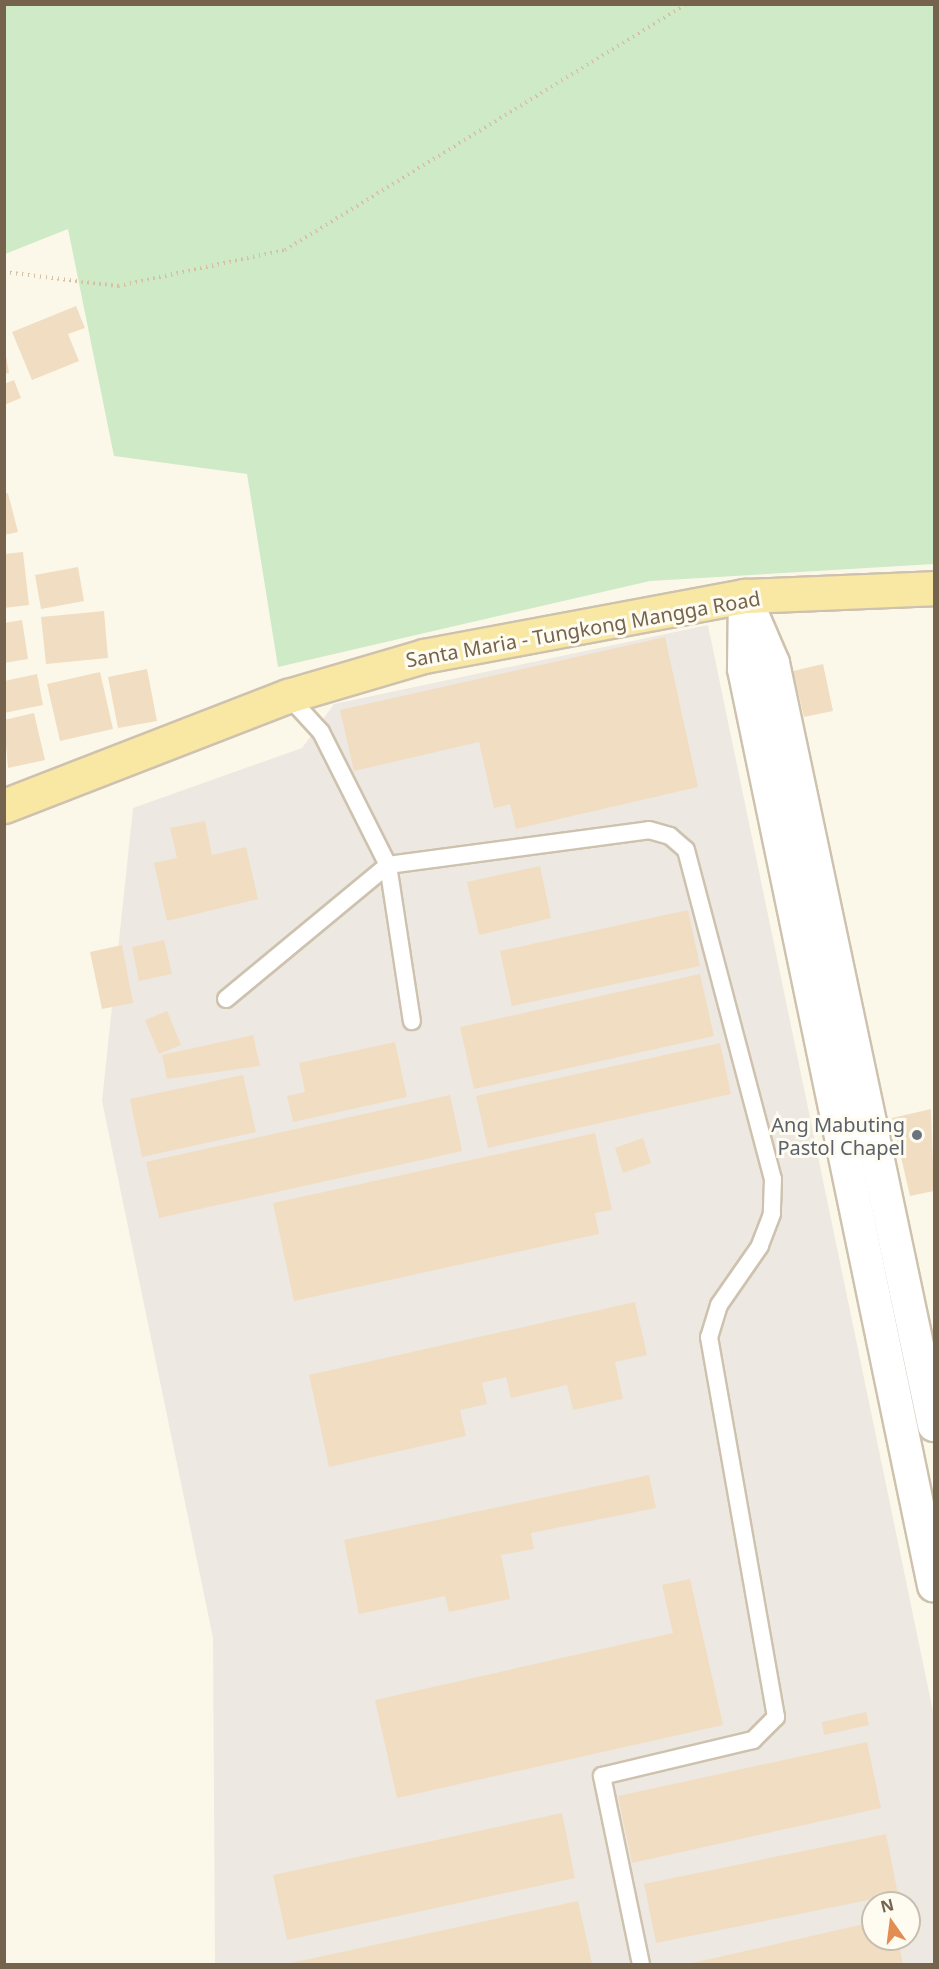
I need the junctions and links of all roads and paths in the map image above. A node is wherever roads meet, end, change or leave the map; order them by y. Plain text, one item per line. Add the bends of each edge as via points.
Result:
1 (687, 4) edge
2 (4, 272) edge
3 (934, 588) edge
4 (745, 596) junction
5 (288, 696) junction
6 (4, 806) edge
7 (388, 865) junction
8 (226, 999) dead end
9 (412, 1021) dead end
10 (934, 1425) edge
11 (934, 1586) edge
12 (641, 1965) edge

1 - 2 path via 285,250 118,286
3 - 4 main road, Santa Maria - Tungkong Mangga Road
4 - 5 main road, Santa Maria - Tungkong Mangga Road via 424,656
4 - 10 street via 773,663
4 - 11 street via 744,669
5 - 6 main road, Santa Maria - Tungkong Mangga Road
5 - 7 lane via 321,732
7 - 8 lane
7 - 9 lane
7 - 12 lane via 649,830 670,836 686,850 773,1179 772,1214 760,1246 719,1305 709,1337 776,1717 753,1740 602,1776

